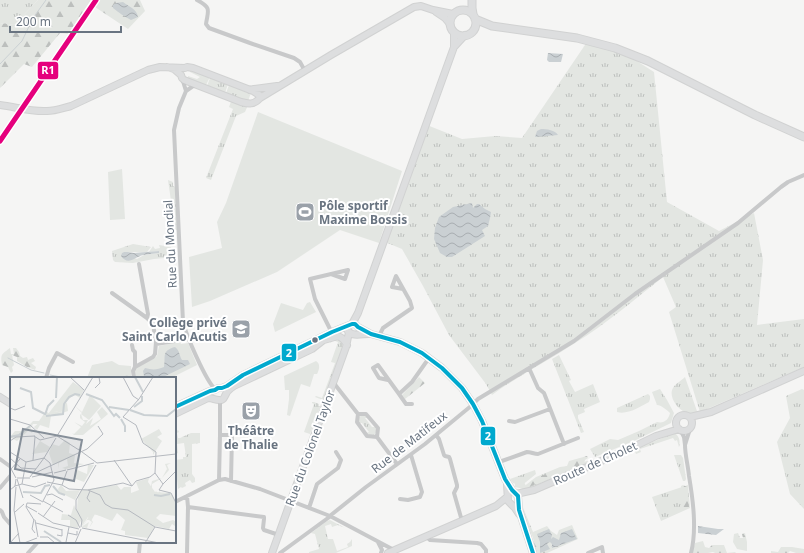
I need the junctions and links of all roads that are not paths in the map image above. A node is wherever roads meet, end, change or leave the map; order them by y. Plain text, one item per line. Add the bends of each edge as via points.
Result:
1 (197, 0) edge
2 (472, 0) edge
3 (433, 10) junction
4 (463, 10) junction
5 (453, 14) junction
6 (474, 17) junction
7 (450, 24) junction
8 (492, 26) junction
9 (473, 30) junction
10 (454, 32) junction
11 (465, 35) junction
12 (454, 47) junction
13 (167, 67) junction
14 (185, 68) junction
15 (305, 71) junction
16 (182, 76) junction
17 (196, 84) junction
18 (281, 86) junction
19 (250, 90) junction
20 (186, 91) junction
21 (260, 98) junction
22 (0, 105) edge
23 (778, 126) junction
24 (804, 137) edge
25 (804, 142) edge
26 (804, 175) edge
27 (139, 264) dead end
28 (331, 274) dead end
29 (403, 290) dead end
30 (112, 294) dead end
31 (147, 318) junction
32 (352, 328) junction
33 (332, 334) junction
34 (356, 334) junction
35 (371, 334) junction
36 (379, 336) junction
37 (188, 339) junction
38 (321, 341) junction
39 (156, 344) junction
40 (347, 344) junction
41 (132, 345) dead end
42 (429, 358) junction
43 (73, 362) dead end
44 (135, 367) junction
45 (530, 368) junction
46 (804, 371) edge
47 (46, 377) edge
48 (134, 377) edge
49 (388, 380) dead end
50 (334, 382) junction
51 (217, 389) junction
52 (226, 394) junction
53 (399, 394) junction
54 (0, 397) edge
55 (218, 399) junction
56 (10, 403) edge
57 (412, 404) dead end
58 (473, 404) junction
59 (176, 407) edge
60 (550, 409) junction
61 (711, 412) junction
62 (176, 414) edge
63 (358, 414) junction
64 (690, 417) junction
65 (509, 421) dead end
66 (676, 422) junction
67 (691, 426) junction
68 (680, 430) junction
69 (436, 434) junction
70 (220, 435) junction
71 (656, 436) junction
72 (377, 438) junction
73 (578, 438) dead end
74 (564, 444) junction
75 (685, 445) junction
76 (336, 452) dead end
77 (411, 455) junction
78 (0, 459) edge
79 (499, 462) junction
80 (397, 464) junction
81 (10, 465) edge
82 (10, 477) edge
83 (219, 480) junction
84 (231, 480) junction
85 (0, 488) edge
86 (187, 496) junction
87 (514, 497) junction
88 (400, 499) dead end
89 (291, 501) junction
90 (176, 502) edge
91 (511, 504) junction
92 (496, 506) junction
93 (188, 507) junction
94 (309, 508) junction
95 (0, 510) edge
96 (330, 516) junction
97 (522, 518) junction
98 (462, 521) junction
99 (10, 524) edge
100 (279, 535) junction
101 (426, 536) junction
102 (378, 542) junction
103 (37, 543) edge
104 (140, 543) edge
105 (395, 551) edge
106 (590, 552) edge
107 (28, 553) edge
108 (139, 553) edge
109 (187, 553) edge
110 (272, 553) edge
111 (280, 553) edge
112 (381, 553) edge
113 (388, 553) edge
114 (486, 553) edge
115 (533, 553) edge
116 (603, 553) edge
117 (691, 553) edge

1 - 15 street via 205,5 209,12 206,24 209,28 294,58
2 - 4 main road
2 - 6 main road
3 - 5 main road
3 - 7 main road
3 - 15 main road via 421,6 414,7
4 - 5 main road
4 - 6 main road via 467,10
5 - 7 main road
6 - 8 main road
6 - 9 main road via 476,24
7 - 10 main road
8 - 9 main road
8 - 23 main road via 577,38 615,48
9 - 11 main road
10 - 11 main road
10 - 12 main road
11 - 12 main road
12 - 32 main road, Rue du Colonel Taylor
13 - 14 main road
13 - 16 main road
13 - 22 main road via 148,70 62,109 38,111
14 - 16 main road
14 - 19 main road via 193,68
15 - 18 main road
16 - 17 main road via 184,80
16 - 20 street
17 - 20 street
17 - 21 main road via 247,104 253,104
18 - 19 main road
18 - 21 main road
19 - 21 main road
20 - 37 street, Rue du Mondial via 174,130 183,322
23 - 24 main road
23 - 25 main road
26 - 45 street, Rue de Matifeux via 788,182 738,223 634,294 574,341
27 - 31 street
28 - 33 street via 310,279 315,299
29 - 36 street via 412,308 384,328
30 - 31 street
31 - 39 street via 153,324
32 - 33 main road via 346,326
32 - 34 main road via 358,332
32 - 35 main road
32 - 40 main road, Rue du Colonel Taylor
33 - 38 main road
33 - 51 main road via 243,375 230,385
34 - 35 main road
34 - 40 main road, Rue du Colonel Taylor
35 - 36 main road
36 - 42 main road via 400,342
37 - 39 street
37 - 51 street, Rue du Mondial via 206,377 213,388
38 - 40 main road via 338,336
38 - 52 main road via 312,349 234,386
39 - 44 street via 153,357
40 - 50 main road, Rue du Colonel Taylor
41 - 44 street
42 - 53 street via 412,382
42 - 58 main road via 454,379
43 - 47 street via 57,353
44 - 48 street
45 - 58 street, Rue de Matifeux
45 - 60 street
46 - 61 main road
49 - 53 street
50 - 63 street
50 - 89 main road, Rue du Colonel Taylor
51 - 52 main road via 225,391
51 - 55 main road via 213,395
51 - 59 main road
52 - 55 main road via 224,398
53 - 57 street via 406,404
54 - 56 main road
55 - 62 main road via 208,398
55 - 70 street
58 - 69 street, Rue de Matifeux
58 - 79 main road
60 - 65 street via 515,422
60 - 74 street
61 - 64 main road
61 - 67 main road
63 - 72 street via 357,422 367,436
63 - 72 street via 366,414 378,428
64 - 66 main road via 682,415
64 - 67 main road
66 - 68 main road
66 - 71 main road, Route de Cholet
67 - 68 main road via 686,431
67 - 75 street
68 - 71 main road, Route de Cholet
68 - 75 street
69 - 77 street, Rue de Matifeux
69 - 98 street via 444,455 450,459 457,485 454,492
70 - 83 street
70 - 84 street via 232,435
71 - 87 main road, Route de Cholet
72 - 80 street
73 - 74 street
74 - 79 street via 538,454 527,452
75 - 117 street via 695,532
76 - 94 street via 341,460 338,468 317,484
77 - 80 street, Rue de Matifeux
77 - 88 street via 422,494 408,500
78 - 81 street
79 - 87 main road
80 - 96 street, Rue de Matifeux
82 - 85 street
83 - 84 street
83 - 86 street
84 - 89 street
86 - 90 street
86 - 93 street
87 - 91 main road via 508,501
87 - 92 main road, Route de Cholet
87 - 97 main road
89 - 94 street
89 - 100 main road, Rue du Colonel Taylor
91 - 92 main road
91 - 97 main road
92 - 98 main road
93 - 100 street via 264,517 264,530
93 - 109 street
94 - 96 street
95 - 99 street
96 - 102 street
96 - 111 street, Rue de Matifeux
97 - 115 main road
98 - 101 main road
100 - 110 main road, Rue du Colonel Taylor
101 - 105 main road
101 - 114 street via 430,540 481,544
102 - 105 street
102 - 112 street
103 - 107 street
104 - 108 street
105 - 113 main road
106 - 116 street via 602,547

